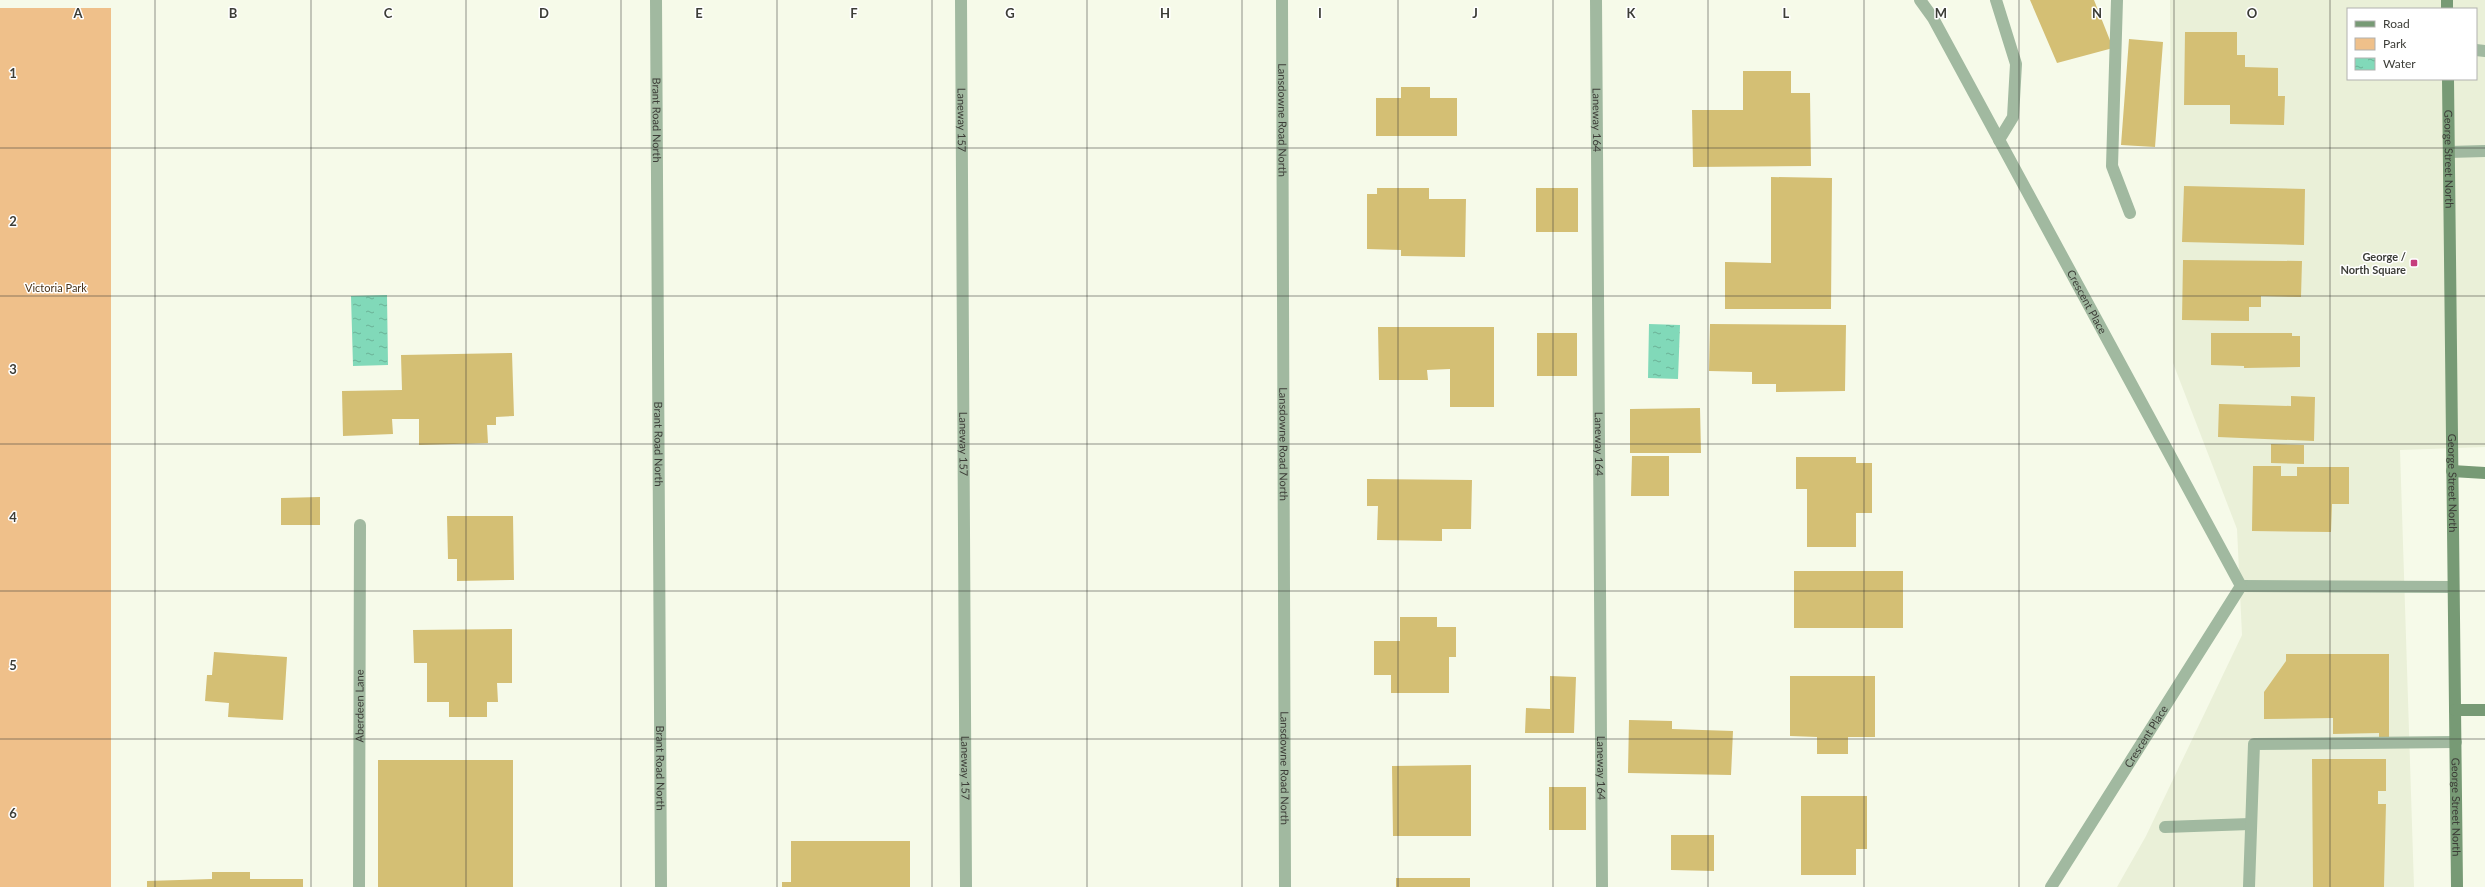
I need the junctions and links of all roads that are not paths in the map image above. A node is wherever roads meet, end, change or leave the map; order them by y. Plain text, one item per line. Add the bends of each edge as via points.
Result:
1 (656, 0) edge
2 (961, 0) edge
3 (1282, 0) edge
4 (1596, 0) edge
5 (1920, 0) edge
6 (1996, 0) edge
7 (2117, 0) edge
8 (2448, 80) edge
9 (1999, 140) junction
10 (2485, 151) edge
11 (2449, 152) junction
12 (2130, 213) dead end
13 (2452, 471) junction
14 (2485, 473) edge
15 (360, 525) dead end
16 (2241, 586) junction
17 (2454, 587) junction
18 (2455, 710) junction
19 (2485, 710) edge
20 (2456, 742) junction
21 (2250, 824) junction
22 (2165, 827) dead end
23 (359, 887) edge
24 (661, 887) edge
25 (966, 887) edge
26 (1285, 887) edge
27 (1602, 887) edge
28 (2051, 887) edge
29 (2249, 887) edge
30 (2457, 887) edge

1 - 24 street, Brant Road North
2 - 25 street, Laneway 157
3 - 26 street, Lansdowne Road North
4 - 27 street, Laneway 164
5 - 9 street, Crescent Place via 1933,18
6 - 9 street via 2016,64 2013,117
7 - 12 street via 2112,166
8 - 11 main road, George Street North
9 - 16 street, Crescent Place
10 - 11 street
11 - 13 main road, George Street North
13 - 14 main road
13 - 17 main road, George Street North
15 - 23 street, Aberdeen Lane
16 - 17 street
16 - 28 street, Crescent Place
17 - 18 main road, George Street North
18 - 19 main road
18 - 20 main road, George Street North
20 - 21 street via 2254,744
20 - 30 main road, George Street North
21 - 22 street
21 - 29 street

